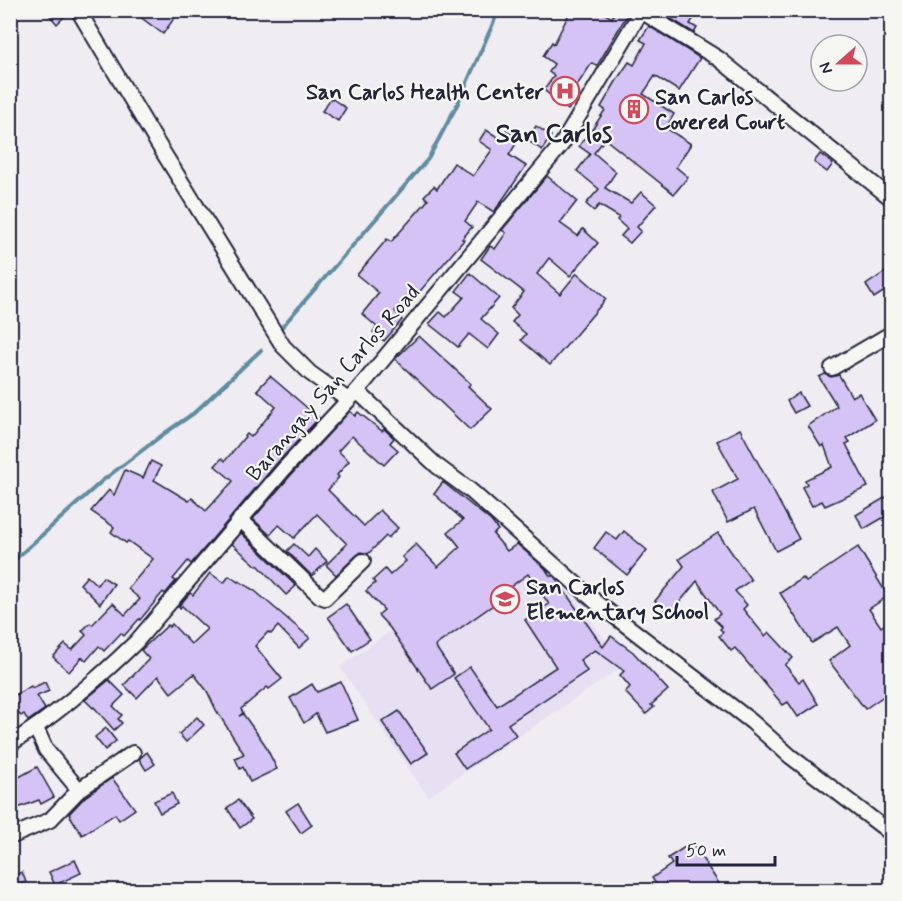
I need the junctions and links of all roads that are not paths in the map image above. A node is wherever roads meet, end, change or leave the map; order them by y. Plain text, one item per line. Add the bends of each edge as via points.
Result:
1 (78, 10) edge
2 (641, 11) edge
3 (891, 199) edge
4 (891, 333) edge
5 (832, 368) dead end
6 (352, 395) junction
7 (240, 519) junction
8 (363, 561) dead end
9 (36, 728) junction
10 (10, 744) edge
11 (133, 753) dead end
12 (79, 790) junction
13 (891, 834) edge
14 (10, 837) edge

1 - 6 street via 283,346 310,373
2 - 3 street via 719,59
2 - 6 street, Barangay San Carlos Road via 562,144
4 - 5 street
6 - 7 street, Barangay San Carlos Road
6 - 13 street via 400,429 437,466 471,491 596,602
7 - 8 street via 325,598
7 - 9 street, Barangay San Carlos Road via 136,642
9 - 10 street, Barangay San Carlos Road
9 - 12 street via 46,750
11 - 12 street
12 - 14 street via 50,819

